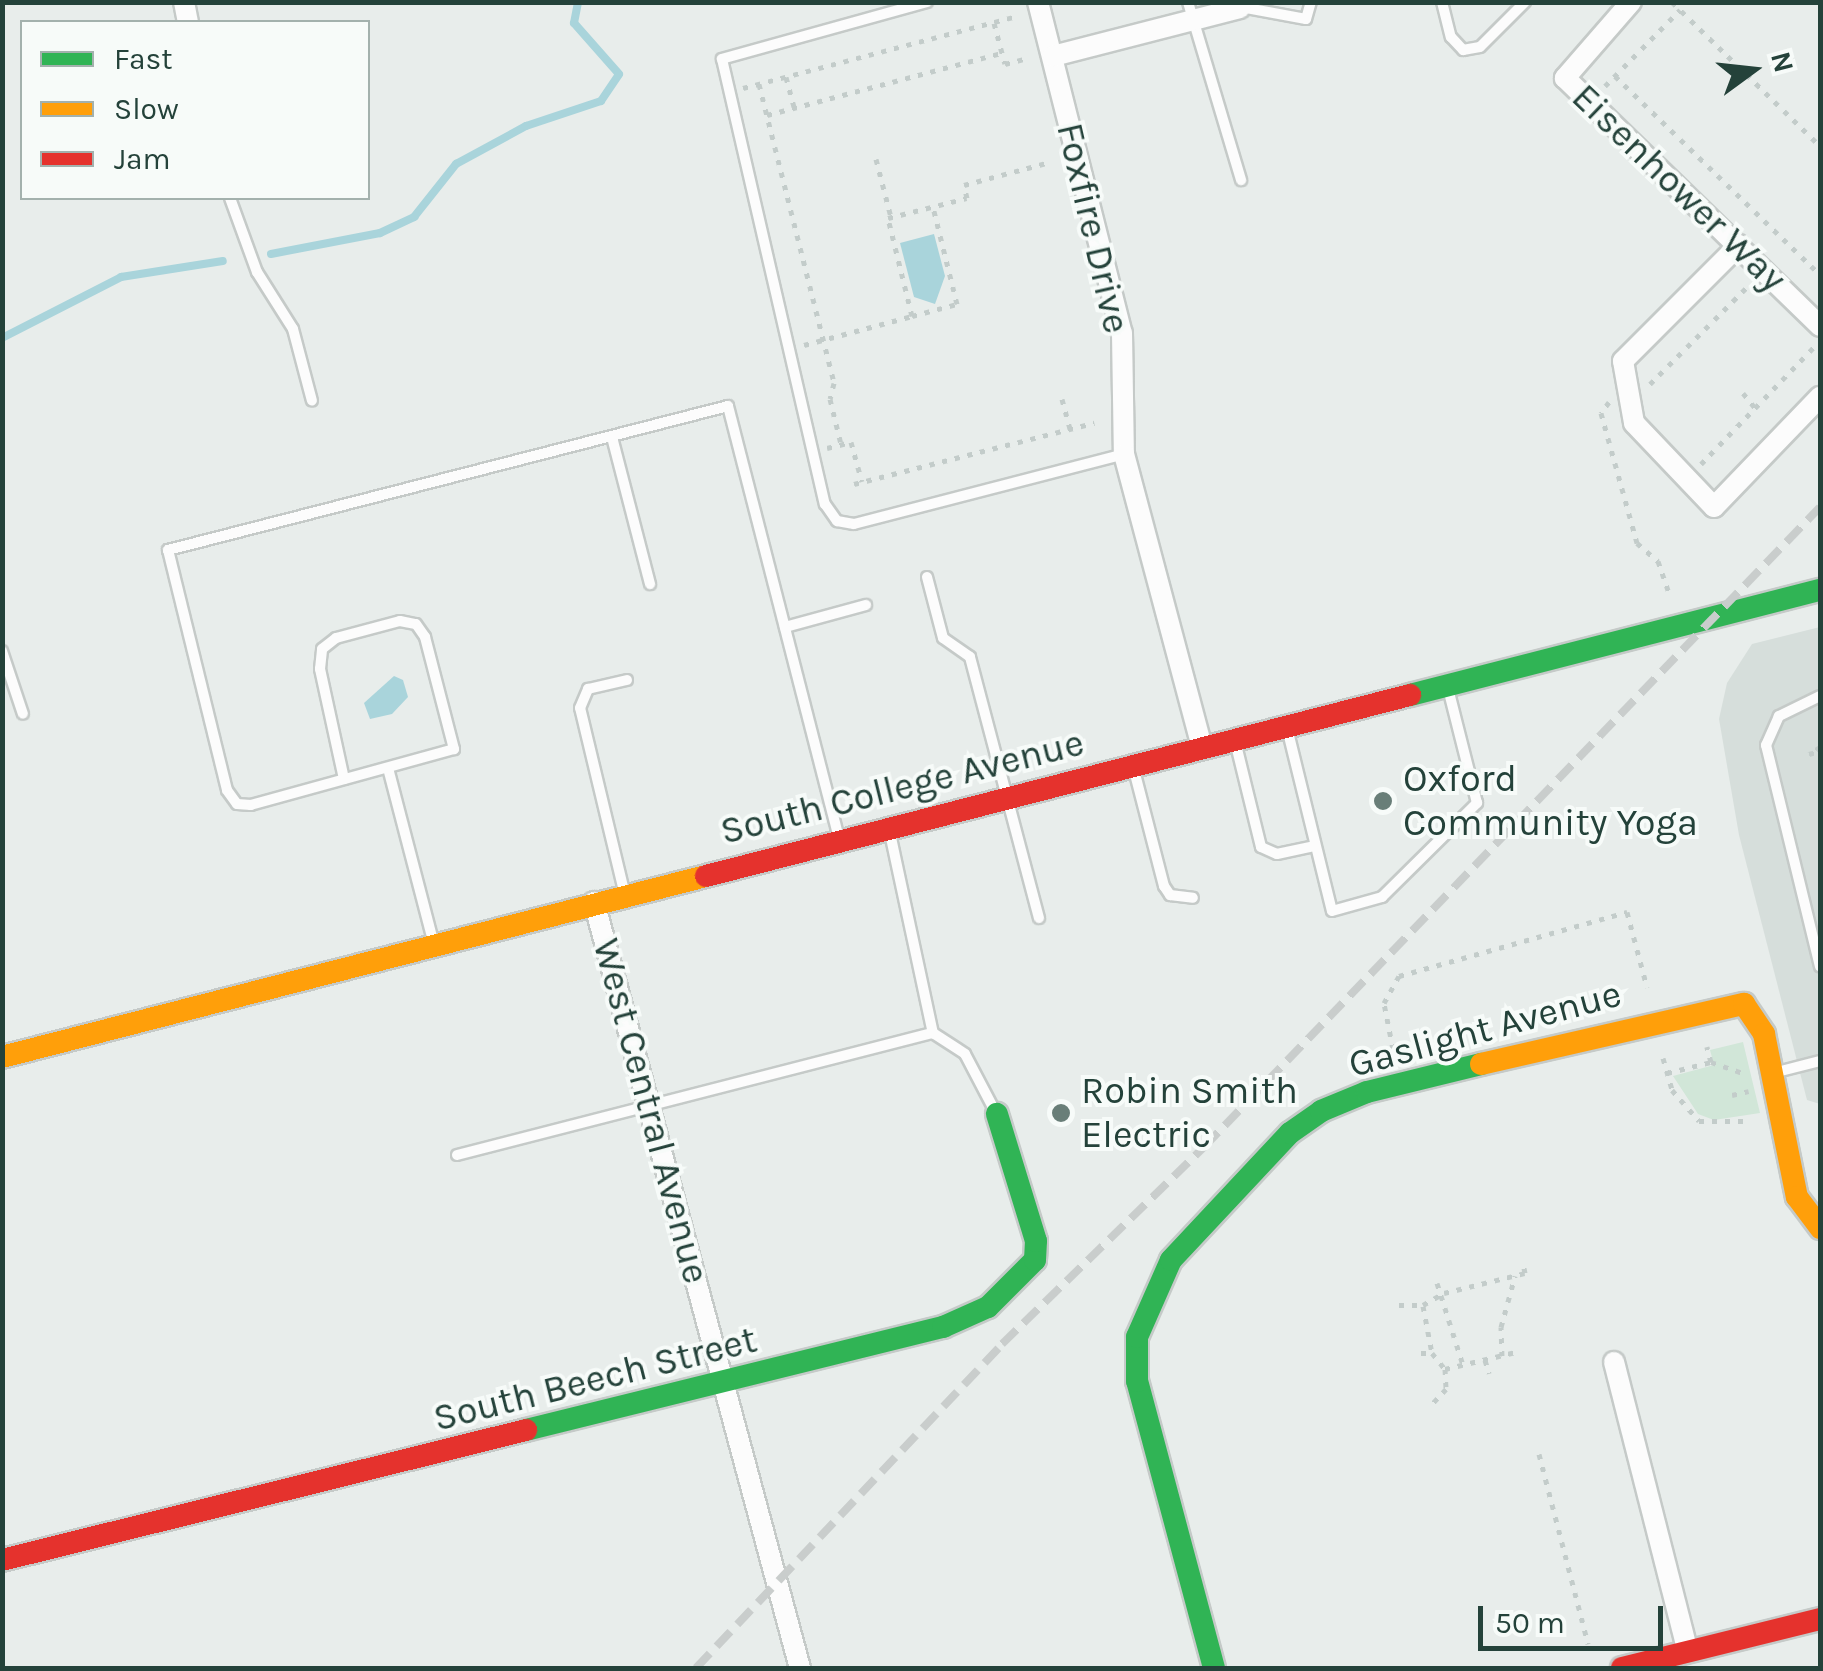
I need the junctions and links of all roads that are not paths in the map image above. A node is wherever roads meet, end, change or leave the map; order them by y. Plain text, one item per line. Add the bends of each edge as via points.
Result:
1 (927, 2) edge
2 (1038, 2) edge
3 (1311, 2) edge
4 (1442, 2) edge
5 (1526, 2) edge
6 (1631, 2) edge
7 (1243, 5) edge
8 (1514, 8) edge
9 (1189, 12) edge
10 (1052, 56) junction
11 (1241, 180) dead end
12 (231, 200) edge
13 (1738, 246) junction
14 (1820, 326) edge
15 (1820, 397) edge
16 (312, 401) dead end
17 (612, 437) junction
18 (1124, 454) junction
19 (927, 577) dead end
20 (650, 584) dead end
21 (1820, 590) edge
22 (866, 606) dead end
23 (784, 627) junction
24 (2, 651) edge
25 (627, 680) dead end
26 (1447, 685) junction
27 (1820, 696) edge
28 (22, 714) dead end
29 (1287, 726) junction
30 (1235, 739) junction
31 (1202, 747) junction
32 (1133, 765) junction
33 (388, 768) junction
34 (344, 779) junction
35 (1007, 797) junction
36 (888, 827) junction
37 (840, 839) junction
38 (1315, 846) junction
39 (625, 894) junction
40 (1192, 898) dead end
41 (594, 902) junction
42 (1039, 918) dead end
43 (433, 943) junction
44 (1820, 967) edge
45 (933, 1033) junction
46 (2, 1057) edge
47 (1820, 1061) edge
48 (1772, 1073) junction
49 (650, 1108) junction
50 (997, 1114) joint
51 (457, 1155) dead end
52 (1820, 1228) edge
53 (1614, 1362) dead end
54 (724, 1384) junction
55 (2, 1560) edge
56 (1820, 1619) edge
57 (1688, 1652) junction
58 (800, 1668) edge
59 (1214, 1668) edge
60 (1622, 1668) edge

1 - 18 lane via 722,59 826,504 838,521 854,524
2 - 10 street, Foxfire Drive
3 - 7 lane via 1306,19
4 - 8 lane via 1451,37 1463,50 1480,47
5 - 8 lane
6 - 13 street, Eisenhower Way via 1565,78
7 - 9 street
9 - 10 street
9 - 11 lane
10 - 18 street, Foxfire Drive via 1122,332
12 - 16 lane via 257,272 293,329
13 - 14 street, Eisenhower Way
13 - 15 street via 1623,361 1634,423 1714,507
17 - 20 lane
17 - 23 lane via 728,406
17 - 34 lane via 168,550 227,790 237,804
18 - 31 street, Foxfire Drive
19 - 35 lane via 943,638 970,656
21 - 26 street, South College Avenue
22 - 23 lane
23 - 37 lane
24 - 28 lane
25 - 39 lane via 588,690 580,708
26 - 29 street, South College Avenue
26 - 38 lane via 1477,803 1382,897 1332,911
27 - 44 lane via 1779,716 1766,745
29 - 30 street, South College Avenue
29 - 38 lane
30 - 31 street, South College Avenue
30 - 38 lane via 1262,847 1277,854
31 - 32 street, South College Avenue
32 - 35 street, South College Avenue
32 - 40 lane via 1164,886 1170,896
33 - 34 lane
33 - 34 lane via 454,749 426,636 416,624 336,638 322,649 320,669
33 - 43 lane
35 - 36 street, South College Avenue
35 - 42 lane
36 - 37 street, South College Avenue
36 - 45 lane
37 - 39 street, South College Avenue
39 - 41 street, South College Avenue
41 - 43 street, South College Avenue
41 - 49 street, West Central Avenue
43 - 46 street, South College Avenue
45 - 49 lane
45 - 50 lane via 964,1054
47 - 48 lane
48 - 52 street, Gaslight Avenue via 1797,1197
48 - 59 street, Gaslight Avenue via 1756,1016 1744,1004 1725,1004 1366,1092 1321,1111 1256,1164 1172,1260 1137,1337 1136,1381
49 - 51 lane
49 - 54 street, West Central Avenue
50 - 54 street, South Beech Street via 1036,1241 1035,1260 1019,1283 988,1307 942,1328
53 - 57 street
54 - 55 street, South Beech Street
54 - 58 street, West Central Avenue
56 - 57 street
57 - 60 street

